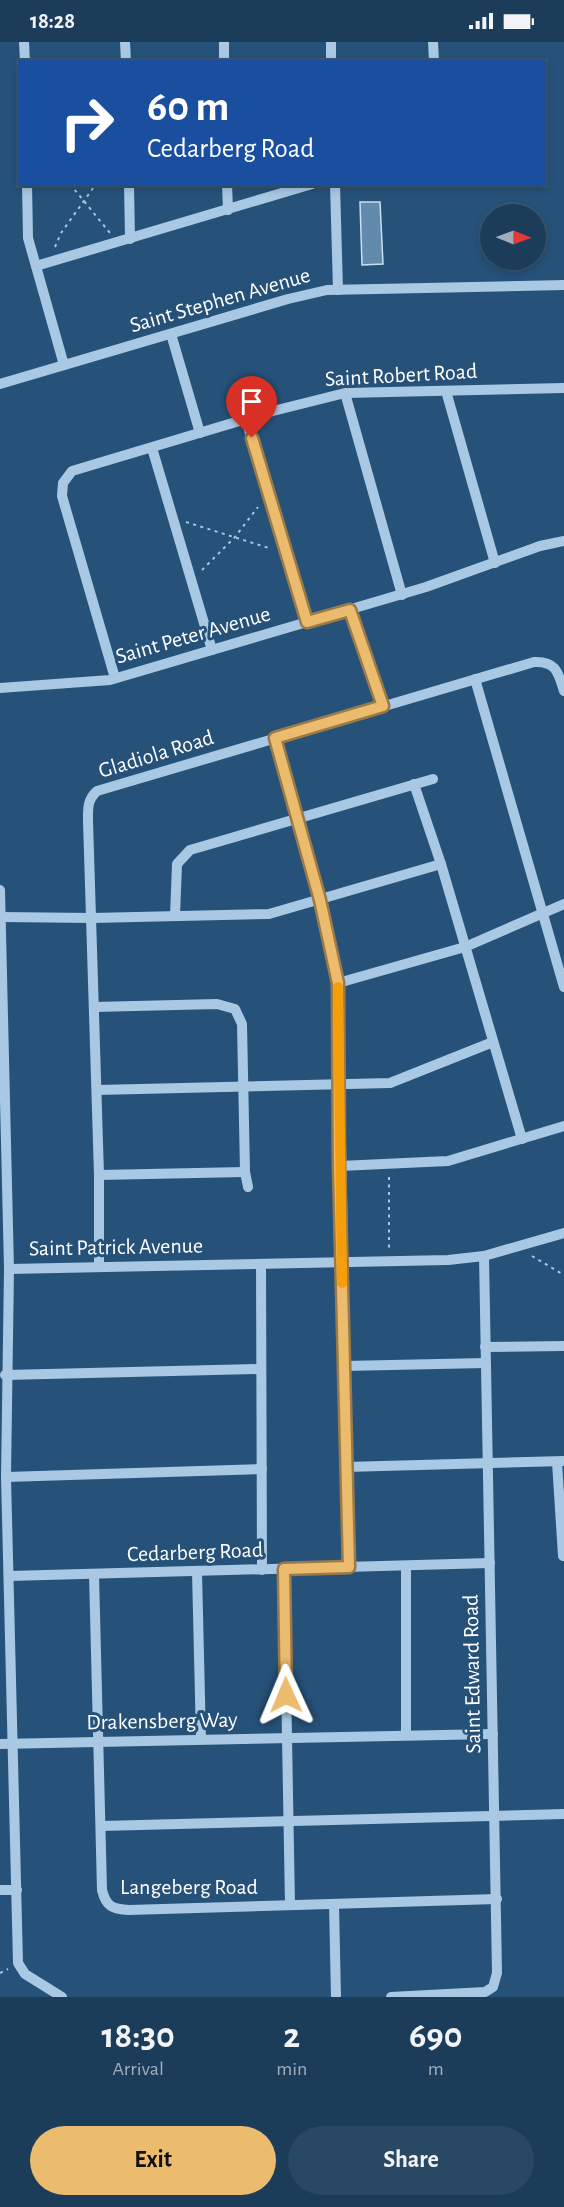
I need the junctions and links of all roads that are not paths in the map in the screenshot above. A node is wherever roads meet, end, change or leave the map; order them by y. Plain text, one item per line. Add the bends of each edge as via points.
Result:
1 (24, 42) edge
2 (125, 42) edge
3 (224, 42) edge
4 (331, 42) edge
5 (433, 42) edge
6 (25, 60) edge
7 (126, 60) edge
8 (224, 60) edge
9 (332, 60) edge
10 (434, 60) edge
11 (27, 186) edge
12 (129, 186) edge
13 (227, 186) edge
14 (306, 186) edge
15 (335, 186) edge
16 (228, 210) junction
17 (130, 239) junction
18 (36, 266) junction
19 (564, 285) edge
20 (338, 290) junction
21 (171, 334) junction
22 (64, 366) junction
23 (0, 384) edge
24 (564, 388) edge
25 (446, 391) junction
26 (345, 393) junction
27 (246, 420) junction
28 (200, 433) junction
29 (152, 448) junction
30 (564, 541) edge
31 (495, 563) junction
32 (402, 595) junction
33 (350, 610) junction
34 (307, 622) junction
35 (212, 650) junction
36 (116, 678) junction
37 (475, 679) junction
38 (0, 688) edge
39 (564, 691) edge
40 (383, 706) junction
41 (275, 738) junction
42 (433, 779) dead end
43 (414, 784) junction
44 (297, 818) junction
45 (441, 864) junction
46 (0, 890) edge
47 (320, 900) junction
48 (564, 904) edge
49 (543, 914) junction
50 (175, 916) junction
51 (1, 917) edge
52 (92, 918) junction
53 (465, 947) junction
54 (338, 983) junction
55 (564, 987) edge
56 (94, 1007) junction
57 (493, 1042) junction
58 (338, 1085) junction
59 (244, 1087) junction
60 (97, 1090) junction
61 (3, 1118) edge
62 (564, 1126) edge
63 (522, 1139) junction
64 (339, 1166) junction
65 (245, 1172) junction
66 (99, 1175) junction
67 (248, 1186) dead end
68 (564, 1233) edge
69 (483, 1256) junction
70 (342, 1263) junction
71 (261, 1264) junction
72 (99, 1265) junction
73 (9, 1269) junction
74 (564, 1346) edge
75 (485, 1347) junction
76 (485, 1363) junction
77 (344, 1366) junction
78 (261, 1369) junction
79 (5, 1375) junction
80 (560, 1462) edge
81 (488, 1463) junction
82 (346, 1467) junction
83 (262, 1469) junction
84 (6, 1477) junction
85 (563, 1556) edge
86 (490, 1563) junction
87 (406, 1566) junction
88 (349, 1567) junction
89 (284, 1569) junction
90 (262, 1570) junction
91 (197, 1572) junction
92 (94, 1574) junction
93 (9, 1576) junction
94 (4, 1595) edge
95 (493, 1734) junction
96 (406, 1735) junction
97 (287, 1737) junction
98 (201, 1739) junction
99 (99, 1742) junction
100 (0, 1744) edge
101 (12, 1744) junction
102 (564, 1814) edge
103 (495, 1816) junction
104 (288, 1821) junction
105 (100, 1826) junction
106 (0, 1890) edge
107 (17, 1890) junction
108 (496, 1899) junction
109 (334, 1904) junction
110 (290, 1905) junction
111 (62, 1997) edge
112 (336, 1997) edge
113 (391, 1997) edge

1 - 6 street
2 - 7 street
3 - 8 street
4 - 9 street
5 - 10 street
11 - 18 street via 28,238
12 - 17 street
13 - 16 street
14 - 16 street
15 - 20 street
16 - 17 street
17 - 18 street
18 - 22 street
19 - 20 street, Saint Stephen Avenue
20 - 21 street, Saint Stephen Avenue via 288,299
21 - 22 street, Saint Stephen Avenue
21 - 28 street
22 - 23 street, Saint Stephen Avenue
24 - 25 street, Saint Robert Road
25 - 26 street, Saint Robert Road
25 - 31 street
26 - 27 street, Saint Robert Road
26 - 32 street
27 - 28 street, Saint Robert Road
27 - 34 street
28 - 29 street, Saint Robert Road
29 - 35 street
29 - 36 street, Saint Robert Road via 72,471 62,489
30 - 31 street, Saint Peter Avenue
31 - 32 street, Saint Peter Avenue
32 - 33 street, Saint Peter Avenue
33 - 34 street, Saint Peter Avenue
33 - 40 street
34 - 35 street, Saint Peter Avenue
35 - 36 street, Saint Peter Avenue
36 - 38 street, Saint Peter Avenue
37 - 39 street, Gladiola Road via 543,662 556,667
37 - 40 street, Gladiola Road
37 - 49 street
40 - 41 street, Gladiola Road
41 - 44 street
41 - 52 street, Gladiola Road via 92,795 88,822
42 - 43 street
43 - 44 street
43 - 45 street
44 - 47 street
44 - 50 street via 184,854 176,871
45 - 47 street
45 - 53 street
46 - 51 street, Saint Patrick Avenue
47 - 50 street via 268,914
47 - 54 street
48 - 49 street
49 - 53 street
49 - 55 street
50 - 52 street
51 - 52 street
51 - 61 street, Saint Patrick Avenue
52 - 56 street, Gladiola Road
53 - 54 street
53 - 57 street
54 - 58 street
56 - 59 street via 217,1004 235,1009 242,1024
56 - 60 street, Gladiola Road
57 - 58 street via 400,1081
57 - 63 street
58 - 59 street
58 - 64 street
59 - 60 street
59 - 65 street
60 - 66 street, Gladiola Road
61 - 73 street, Saint Patrick Avenue
62 - 63 street
63 - 64 street via 448,1161
64 - 70 street
65 - 66 street
65 - 67 street
66 - 72 street, Gladiola Road
68 - 69 street, Saint Patrick Avenue
69 - 70 street, Saint Patrick Avenue
69 - 75 street, Saint Edward Road
70 - 71 street, Saint Patrick Avenue
70 - 77 street
71 - 72 street, Saint Patrick Avenue
71 - 78 street
72 - 73 street, Saint Patrick Avenue
73 - 79 street
74 - 75 street
75 - 76 street, Saint Edward Road
76 - 77 street
76 - 81 street, Saint Edward Road
77 - 82 street
78 - 79 street
78 - 83 street
79 - 84 street
80 - 81 street
80 - 85 street
81 - 82 street
81 - 86 street, Saint Edward Road
82 - 88 street
83 - 84 street
83 - 90 street
84 - 93 street
86 - 87 street, Cedarberg Road
86 - 95 street, Saint Edward Road
87 - 88 street, Cedarberg Road
87 - 96 street
88 - 89 street, Cedarberg Road
89 - 90 street, Cedarberg Road
89 - 97 street
90 - 91 street, Cedarberg Road
91 - 92 street, Cedarberg Road
91 - 98 street
92 - 93 street, Cedarberg Road
92 - 99 street, Langeberg Road
93 - 94 street
94 - 101 street
95 - 96 street, Drakensberg Way
95 - 103 street, Saint Edward Road
96 - 97 street, Drakensberg Way
97 - 98 street, Drakensberg Way
97 - 104 street
98 - 99 street, Drakensberg Way
99 - 101 street, Drakensberg Way
99 - 105 street, Langeberg Road
100 - 101 street, Drakensberg Way
101 - 107 street
102 - 103 street
103 - 104 street
103 - 108 street, Saint Edward Road
104 - 105 street
104 - 110 street
105 - 110 street, Langeberg Road via 102,1890 109,1907 129,1910
106 - 107 street
107 - 111 street via 18,1964 25,1974
108 - 109 street, Langeberg Road
108 - 113 street, Saint Edward Road via 498,1966 490,1990
109 - 110 street, Langeberg Road
109 - 112 street

